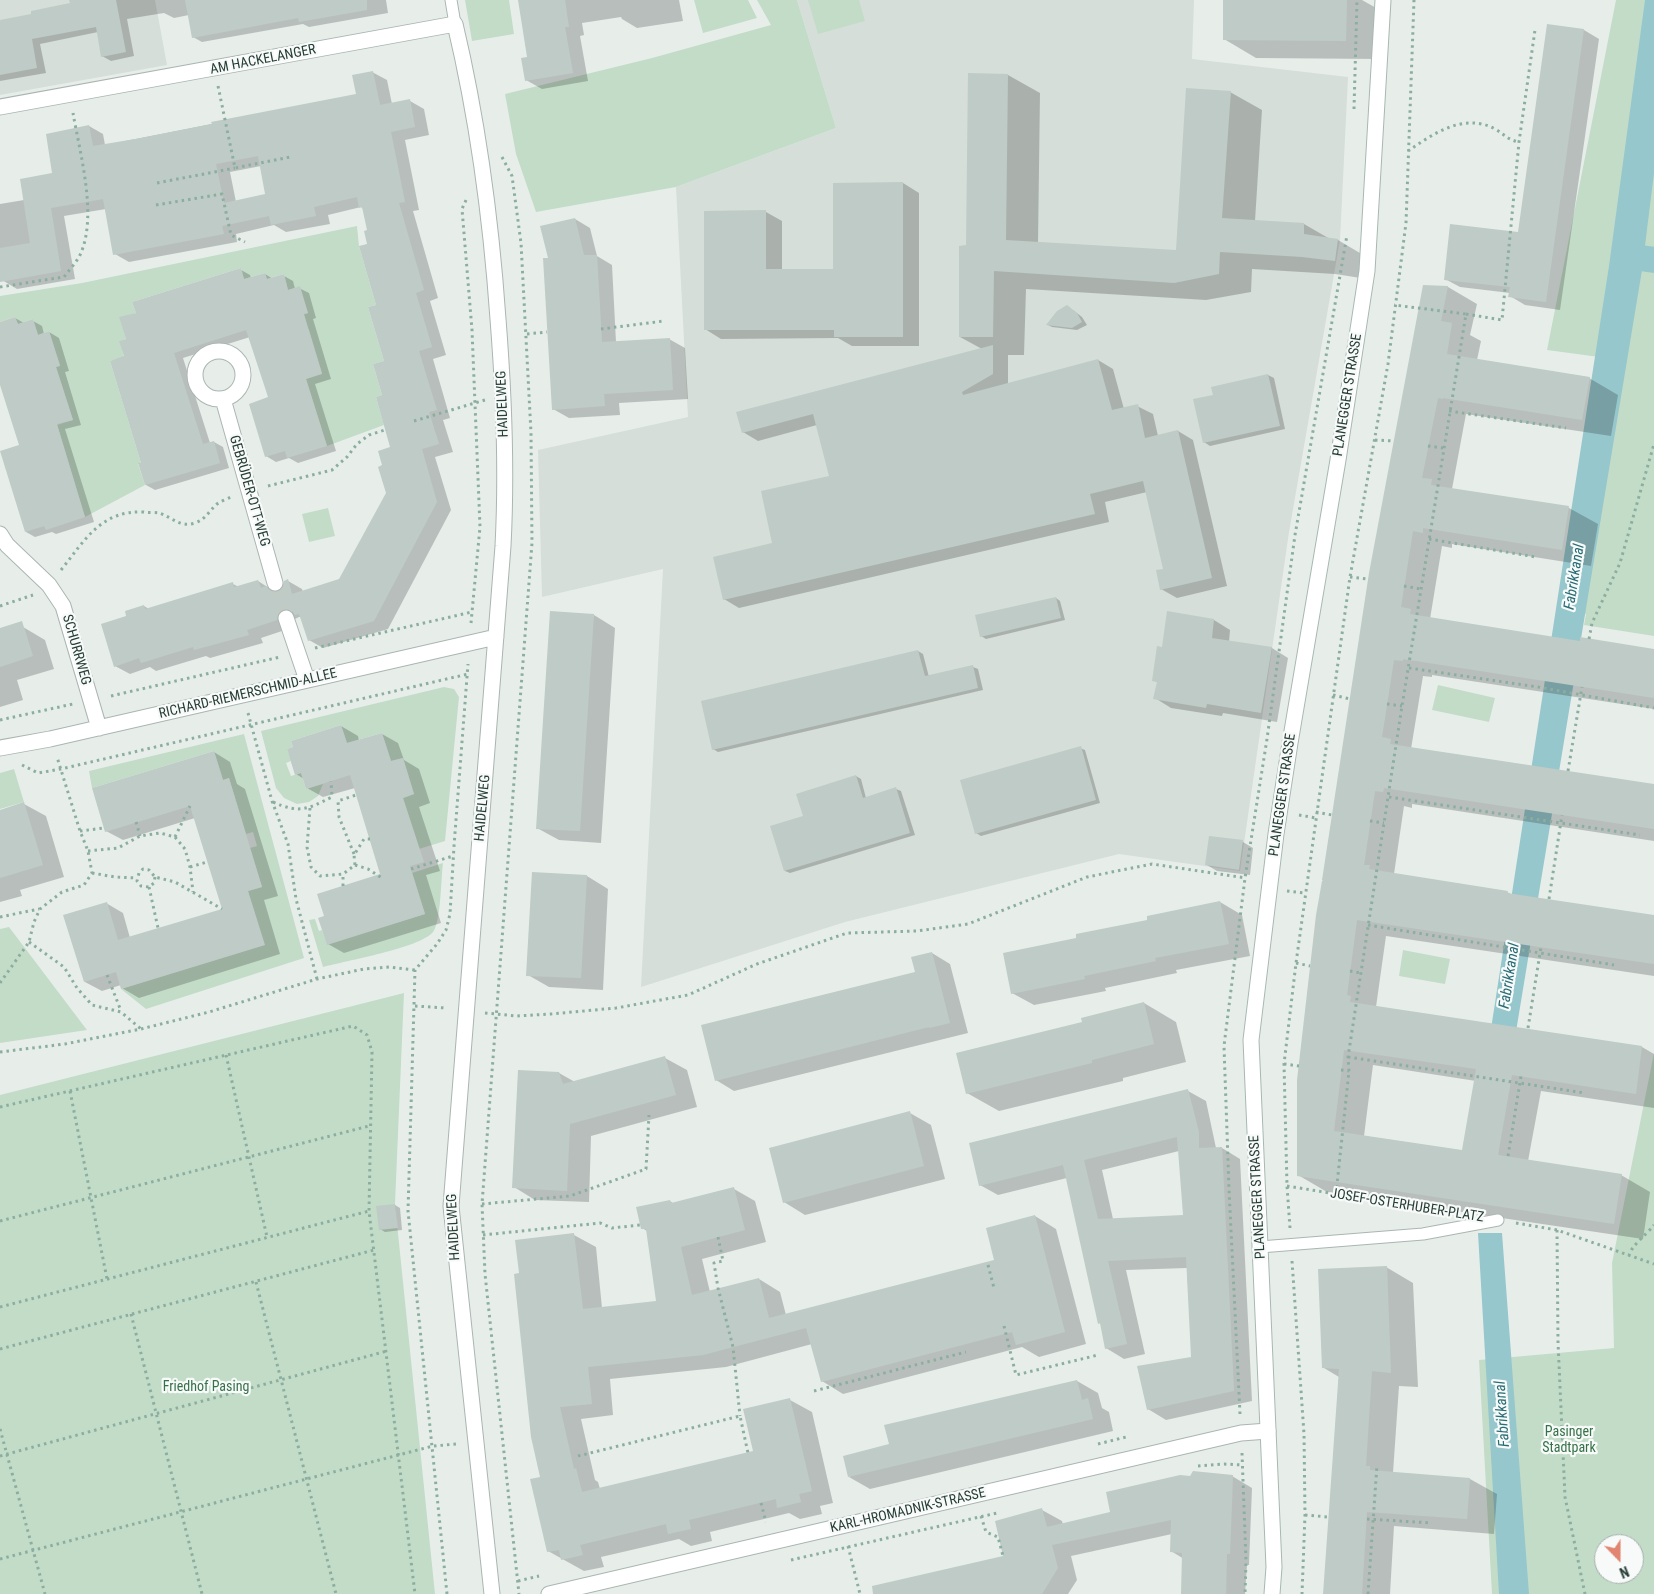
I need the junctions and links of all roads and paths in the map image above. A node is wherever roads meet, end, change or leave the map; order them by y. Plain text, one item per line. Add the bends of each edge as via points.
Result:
1 (451, 0) edge
2 (1383, 0) edge
3 (1414, 0) edge
4 (455, 24) junction
5 (1535, 30) dead end
6 (214, 69) junction
7 (70, 94) junction
8 (0, 107) edge
9 (1519, 142) junction
10 (480, 143) junction
11 (1407, 151) junction
12 (290, 157) dead end
13 (235, 168) junction
14 (157, 183) dead end
15 (486, 190) junction
16 (156, 205) dead end
17 (245, 242) dead end
18 (0, 287) edge
19 (1394, 305) junction
20 (1466, 314) junction
21 (664, 322) dead end
22 (601, 329) dead end
23 (547, 332) dead end
24 (526, 334) junction
25 (504, 395) junction
26 (223, 399) dead end
27 (475, 403) junction
28 (1449, 411) junction
29 (414, 421) dead end
30 (1566, 428) dead end
31 (385, 430) dead end
32 (1375, 440) junction
33 (1393, 441) dead end
34 (1654, 444) edge
35 (1428, 446) dead end
36 (1443, 448) junction
37 (249, 490) junction
38 (0, 534) edge
39 (1428, 540) junction
40 (1536, 557) dead end
41 (1350, 577) junction
42 (1368, 579) dead end
43 (275, 583) tunnel mouth
44 (49, 585) junction
45 (1404, 586) dead end
46 (1421, 589) junction
47 (0, 606) edge
48 (472, 612) junction
49 (286, 618) tunnel mouth
50 (496, 637) junction
51 (1589, 639) dead end
52 (470, 642) junction
53 (298, 652) junction
54 (1409, 668) junction
55 (468, 674) junction
56 (307, 680) junction
57 (1582, 687) dead end
58 (1333, 695) junction
59 (1580, 695) junction
60 (243, 696) junction
61 (1350, 699) dead end
62 (91, 700) junction
63 (1386, 704) dead end
64 (1402, 706) junction
65 (1654, 708) edge
66 (0, 720) edge
67 (251, 724) junction
68 (98, 728) junction
69 (50, 739) junction
70 (0, 748) edge
71 (16, 762) dead end
72 (62, 769) junction
73 (1568, 771) dead end
74 (331, 781) dead end
75 (356, 795) dead end
76 (332, 797) junction
77 (1389, 797) junction
78 (272, 801) junction
79 (338, 801) junction
80 (190, 806) dead end
81 (310, 808) junction
82 (1316, 812) junction
83 (1299, 815) dead end
84 (1332, 815) dead end
85 (1562, 815) dead end
86 (1316, 818) junction
87 (1370, 821) dead end
88 (136, 822) dead end
89 (1384, 823) junction
90 (1560, 823) junction
91 (104, 828) dead end
92 (80, 831) junction
93 (140, 836) junction
94 (1640, 836) dead end
95 (175, 837) junction
96 (370, 839) dead end
97 (88, 851) junction
98 (354, 855) junction
99 (453, 856) junction
100 (207, 862) dead end
101 (355, 865) junction
102 (190, 867) junction
103 (411, 869) dead end
104 (92, 873) junction
105 (343, 874) junction
106 (155, 877) junction
107 (136, 878) junction
108 (382, 878) dead end
109 (343, 886) dead end
110 (150, 887) junction
111 (1270, 889) junction
112 (193, 892) junction
113 (1305, 893) junction
114 (1549, 899) dead end
115 (40, 909) junction
116 (222, 909) dead end
117 (0, 917) edge
118 (1368, 925) junction
119 (158, 928) dead end
120 (30, 942) junction
121 (1541, 947) dead end
122 (1540, 954) junction
123 (1296, 963) junction
124 (1614, 965) dead end
125 (1310, 966) dead end
126 (416, 970) junction
127 (1350, 971) dead end
128 (1362, 973) junction
129 (107, 975) dead end
130 (317, 979) junction
131 (0, 983) edge
132 (415, 1006) junction
133 (466, 1010) junction
134 (121, 1012) junction
135 (496, 1015) junction
136 (1528, 1028) dead end
137 (141, 1029) junction
138 (0, 1052) edge
139 (226, 1055) junction
140 (1348, 1057) junction
141 (1284, 1064) junction
142 (1299, 1066) dead end
143 (1341, 1070) dead end
144 (1349, 1071) junction
145 (1521, 1076) dead end
146 (1519, 1084) junction
147 (70, 1091) junction
148 (1585, 1093) dead end
149 (0, 1107) edge
150 (649, 1115) dead end
151 (370, 1126) junction
152 (1508, 1156) dead end
153 (249, 1157) junction
154 (1287, 1186) junction
155 (1336, 1194) junction
156 (91, 1198) junction
157 (482, 1204) junction
158 (370, 1211) junction
159 (1450, 1213) dead end
160 (1498, 1220) joint
161 (0, 1221) edge
162 (640, 1225) dead end
163 (1654, 1226) edge
164 (1557, 1230) junction
165 (483, 1235) junction
166 (718, 1237) dead end
167 (267, 1238) junction
168 (1291, 1244) junction
169 (1260, 1247) junction
170 (374, 1250) junction
171 (1629, 1256) junction
172 (1654, 1264) edge
173 (988, 1265) dead end
174 (107, 1279) junction
175 (256, 1282) junction
176 (994, 1288) dead end
177 (0, 1307) edge
178 (131, 1314) junction
179 (1004, 1326) dead end
180 (0, 1349) edge
181 (387, 1351) junction
182 (966, 1352) dead end
183 (1098, 1355) dead end
184 (281, 1380) junction
185 (814, 1391) dead end
186 (156, 1414) junction
187 (740, 1416) junction
188 (0, 1429) edge
189 (1268, 1431) junction
190 (1241, 1433) junction
191 (475, 1442) junction
192 (433, 1446) junction
193 (748, 1452) dead end
194 (7, 1455) junction
195 (399, 1455) junction
196 (0, 1456) edge
197 (578, 1456) dead end
198 (1242, 1465) junction
199 (1377, 1465) dead end
200 (1196, 1466) dead end
201 (306, 1479) junction
202 (761, 1503) dead end
203 (181, 1512) junction
204 (1000, 1512) dead end
205 (1306, 1515) junction
206 (981, 1516) junction
207 (1328, 1517) dead end
208 (1367, 1519) dead end
209 (1373, 1520) junction
210 (766, 1522) dead end
211 (1432, 1523) dead end
212 (848, 1548) junction
213 (33, 1551) junction
214 (1003, 1556) dead end
215 (0, 1559) edge
216 (782, 1562) dead end
217 (45, 1594) edge
218 (202, 1594) edge
219 (336, 1594) edge
220 (415, 1594) edge
221 (447, 1594) edge
222 (492, 1594) edge
223 (519, 1594) edge
224 (549, 1594) edge
225 (860, 1594) edge
226 (1245, 1594) edge
227 (1272, 1594) edge
228 (1302, 1594) edge
229 (1368, 1594) edge
230 (1585, 1594) edge

1 - 4 lane
2 - 111 street, PLANEGGER STRASSE via 1367,271 1290,742
3 - 11 path
4 - 6 street, AM HACKELANGER
4 - 10 street, HAIDELWEG
5 - 9 path
6 - 7 street, AM HACKELANGER
6 - 13 path
7 - 8 street, AM HACKELANGER
7 - 18 path via 88,205 88,226 80,255 64,277
9 - 11 path via 1510,141 1494,129 1475,123 1450,126
9 - 20 path via 1502,320
10 - 15 street, HAIDELWEG
10 - 24 path via 500,153 512,176 521,243
11 - 19 path via 1406,223
12 - 13 path
13 - 14 path
15 - 25 street, HAIDELWEG via 494,251
15 - 27 path via 465,200 462,209
16 - 17 path via 222,194 231,235
19 - 20 path
19 - 32 path
20 - 28 path
21 - 22 path
23 - 24 path
24 - 135 path via 532,543
25 - 27 path
25 - 50 street, HAIDELWEG via 506,497
26 - 37 street, GEBRÜDER-OTT-WEG
27 - 29 path
27 - 48 path via 480,527
28 - 30 path
28 - 36 path
31 - 37 path via 369,435 357,444 332,470
32 - 33 path
32 - 41 path
34 - 51 path via 1620,563 1592,623
35 - 36 path
36 - 39 path
37 - 43 street, GEBRÜDER-OTT-WEG
37 - 44 path via 218,503 206,517 193,524 178,523 159,513 133,512 101,522
38 - 44 street, SCHURRWEG
39 - 40 path
39 - 46 path
41 - 42 path
41 - 58 path
44 - 47 path via 35,595
44 - 62 street, SCHURRWEG via 64,606
45 - 46 path
46 - 54 path
48 - 52 path
48 - 53 path
49 - 53 street
50 - 52 street, RICHARD-RIEMERSCHMID-ALLEE
50 - 133 street, HAIDELWEG
52 - 55 path
52 - 56 street, RICHARD-RIEMERSCHMID-ALLEE
53 - 56 street
53 - 62 path
54 - 59 path
54 - 64 path
55 - 67 path
55 - 99 path
56 - 60 street, RICHARD-RIEMERSCHMID-ALLEE
57 - 59 path
58 - 61 path
58 - 82 path
59 - 65 path
59 - 73 path
60 - 67 path
60 - 68 street, RICHARD-RIEMERSCHMID-ALLEE
62 - 66 path
62 - 68 street, SCHURRWEG
63 - 64 path
64 - 77 path
67 - 72 path
67 - 78 path
68 - 69 street, RICHARD-RIEMERSCHMID-ALLEE
69 - 70 street, RICHARD-RIEMERSCHMID-ALLEE
69 - 72 path
71 - 72 path via 38,773
72 - 92 path
74 - 76 path
75 - 79 path
76 - 79 path
76 - 81 path
77 - 89 path
77 - 90 path
78 - 81 path via 284,807
78 - 130 path via 288,844 296,899
79 - 98 path via 339,817
80 - 95 path
81 - 105 path via 307,847 311,868 320,876
82 - 84 path
82 - 86 path
83 - 86 path
85 - 90 path
86 - 113 path
87 - 89 path
88 - 93 path
89 - 118 path
90 - 94 path
90 - 114 path
91 - 92 path
92 - 97 path
93 - 95 path via 160,833
93 - 97 path via 118,848
95 - 102 path via 185,849
96 - 98 path via 364,839
97 - 104 path
98 - 101 path
99 - 103 path
99 - 126 path via 446,930
100 - 102 path
101 - 105 path
101 - 108 path
102 - 112 path
104 - 107 path
104 - 115 path via 84,885 62,892
105 - 109 path
106 - 107 path via 143,869
106 - 110 path
106 - 112 path
107 - 110 path via 141,886
110 - 119 path
111 - 113 path
111 - 135 path via 1245,878 1152,864 1087,877 968,924 917,931 847,933 757,964 688,996 616,1008
111 - 169 street, PLANEGGER STRASSE via 1251,1040
112 - 116 path
113 - 123 path
115 - 117 path
115 - 120 path
118 - 122 path
118 - 128 path
120 - 131 path
120 - 134 path via 64,967 92,1005
121 - 122 path
122 - 124 path
122 - 136 path
123 - 125 path
123 - 141 path
126 - 130 path via 364,969
126 - 132 path
127 - 128 path
128 - 140 path
129 - 134 path
130 - 137 path via 210,1012
132 - 133 path
132 - 192 path via 408,1211
133 - 135 path
133 - 191 street, HAIDELWEG via 450,1206
134 - 137 path
135 - 157 path
137 - 138 path via 65,1044
139 - 147 path
139 - 151 path via 352,1026 367,1035 372,1052
139 - 153 path
140 - 144 path
140 - 146 path
141 - 142 path
141 - 154 path
143 - 144 path
144 - 155 path
145 - 146 path
146 - 148 path
146 - 152 path
147 - 149 path
147 - 156 path
150 - 157 path via 646,1168 570,1196
151 - 153 path
151 - 158 path
153 - 156 path
153 - 167 path
154 - 155 path, JOSEF-OSTERHUBER-PLATZ
154 - 168 path
155 - 159 path, JOSEF-OSTERHUBER-PLATZ
156 - 161 path
156 - 174 path
157 - 165 path
158 - 167 path
158 - 170 path
160 - 164 path
160 - 168 lane, JOSEF-OSTERHUBER-PLATZ via 1423,1234
162 - 165 path via 612,1228 600,1223
163 - 171 path via 1630,1249
164 - 171 path
164 - 230 path via 1565,1497
165 - 223 path
166 - 187 path via 723,1261 714,1263 734,1347
167 - 174 path
168 - 169 lane, JOSEF-OSTERHUBER-PLATZ
168 - 205 path
169 - 189 street, PLANEGGER STRASSE
170 - 175 path
170 - 181 path
171 - 172 path
173 - 176 path
174 - 177 path
175 - 178 path
175 - 184 path
178 - 180 path
178 - 186 path
179 - 183 path via 1016,1375
181 - 184 path
181 - 195 path
182 - 185 path
184 - 186 path
184 - 201 path
186 - 194 path
186 - 203 path
187 - 193 path
187 - 197 path
188 - 194 path
189 - 190 street, KARL-HROMADNIK-STRASSE
189 - 227 street, PLANEGGER STRASSE via 1274,1567
190 - 198 path
190 - 224 street, KARL-HROMADNIK-STRASSE
191 - 192 path
191 - 222 street, HAIDELWEG
192 - 195 path
192 - 221 path
194 - 196 path
194 - 213 path
195 - 201 path
195 - 220 path
198 - 200 path
198 - 226 path
199 - 209 path
201 - 203 path
201 - 219 path
202 - 210 path
203 - 213 path
203 - 218 path
204 - 206 path
205 - 207 path
205 - 228 path
206 - 212 path
206 - 214 path via 986,1532 998,1537
208 - 209 path
209 - 211 path
209 - 229 path
212 - 216 path
212 - 225 path
213 - 215 path
213 - 217 path

